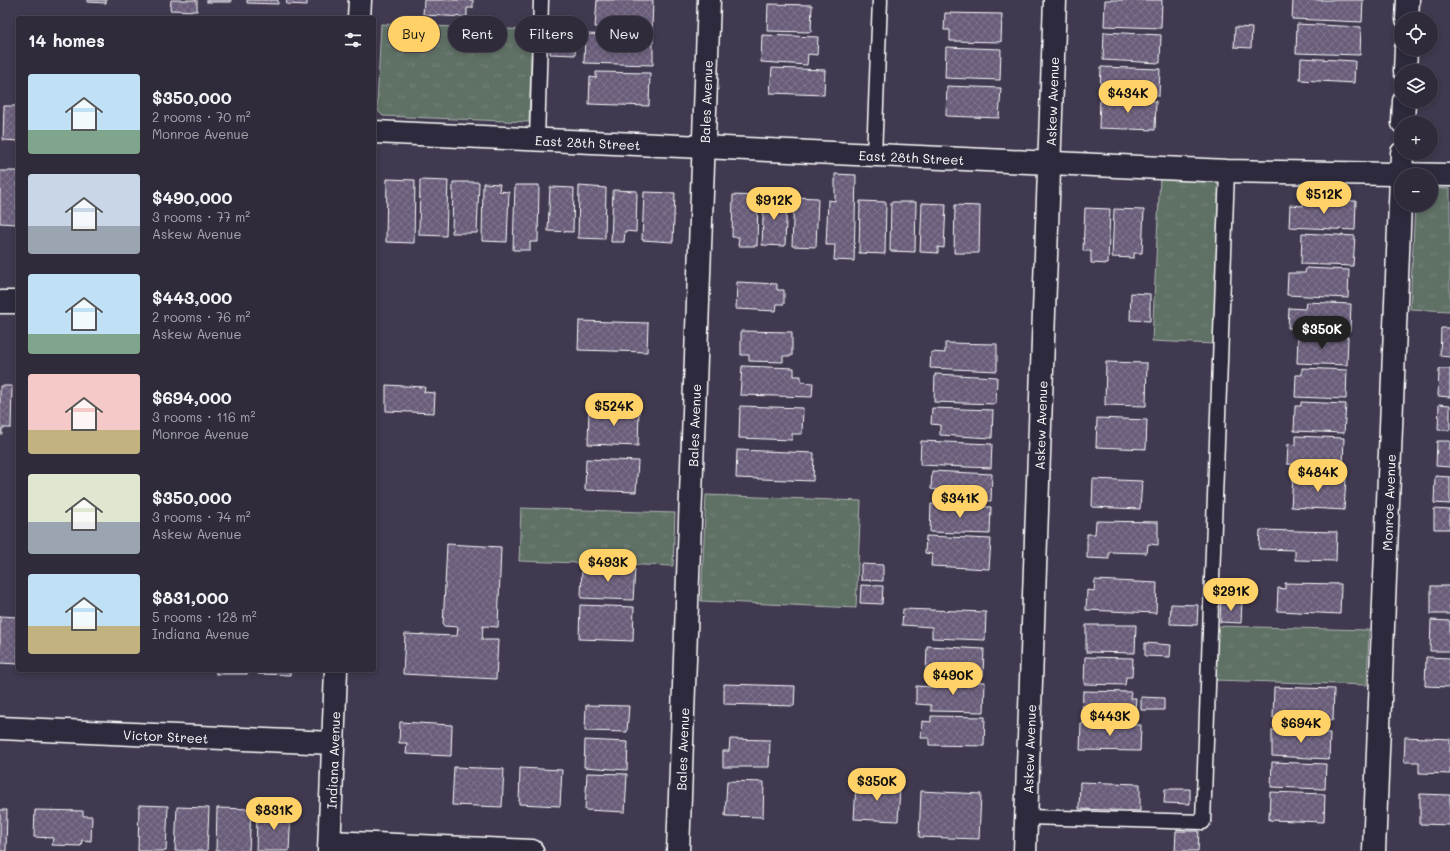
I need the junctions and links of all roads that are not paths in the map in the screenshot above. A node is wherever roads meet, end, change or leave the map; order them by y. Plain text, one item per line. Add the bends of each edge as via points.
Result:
1 (360, 0) edge
2 (541, 0) edge
3 (709, 0) edge
4 (880, 0) edge
5 (1055, 0) edge
6 (1408, 0) edge
7 (1408, 12) edge
8 (359, 16) edge
9 (376, 132) edge
10 (537, 140) junction
11 (704, 146) junction
12 (874, 156) junction
13 (1049, 162) junction
14 (1401, 163) edge
15 (1227, 171) junction
16 (1450, 175) edge
17 (0, 302) edge
18 (16, 302) edge
19 (336, 672) edge
20 (0, 728) edge
21 (333, 743) junction
22 (1027, 817) junction
23 (329, 847) edge
24 (532, 851) edge
25 (678, 851) edge
26 (1025, 851) edge
27 (1374, 851) edge

1 - 8 street
2 - 10 lane
3 - 11 street, Bales Avenue
4 - 12 lane
5 - 13 street, Askew Avenue
6 - 7 street
9 - 10 street, East 28th Street
10 - 11 street, East 28th Street
11 - 12 street, East 28th Street
11 - 25 street, Bales Avenue
12 - 13 street, East 28th Street
13 - 15 street, East 28th Street
13 - 22 street, Askew Avenue
14 - 15 street, East 28th Street
14 - 16 street, East 28th Street
14 - 27 street, Monroe Avenue
15 - 22 lane via 1203,822
17 - 18 street
19 - 21 street, Indiana Avenue
20 - 21 street, Victor Street
21 - 23 street, Indiana Avenue
22 - 26 street, Askew Avenue
23 - 24 street

